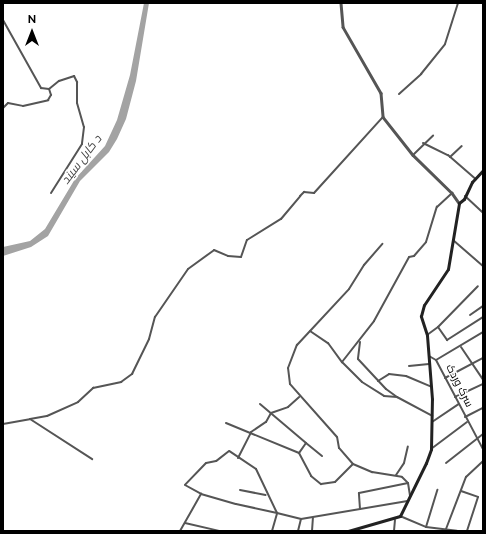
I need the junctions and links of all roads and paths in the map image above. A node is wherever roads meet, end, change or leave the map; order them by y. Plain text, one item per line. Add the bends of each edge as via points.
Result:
1 (341, 3) edge
2 (458, 3) edge
3 (3, 20) edge
4 (49, 89) junction
5 (399, 94) dead end
6 (3, 108) edge
7 (383, 117) junction
8 (433, 136) dead end
9 (423, 143) junction
10 (462, 146) dead end
11 (413, 155) junction
12 (450, 157) junction
13 (483, 170) edge
14 (476, 179) junction
15 (51, 193) dead end
16 (452, 193) junction
17 (465, 196) junction
18 (459, 203) junction
19 (483, 213) edge
20 (453, 240) junction
21 (382, 244) dead end
22 (483, 266) edge
23 (478, 286) dead end
24 (483, 306) edge
25 (470, 315) dead end
26 (483, 317) edge
27 (438, 327) junction
28 (310, 331) junction
29 (483, 332) edge
30 (427, 335) junction
31 (360, 340) junction
32 (462, 347) junction
33 (429, 356) junction
34 (483, 358) edge
35 (436, 360) junction
36 (342, 362) junction
37 (429, 364) junction
38 (473, 364) junction
39 (409, 366) dead end
40 (445, 378) junction
41 (483, 380) edge
42 (378, 381) junction
43 (483, 384) edge
44 (431, 387) junction
45 (299, 397) junction
46 (397, 397) junction
47 (455, 397) junction
48 (260, 404) dead end
49 (459, 404) junction
50 (483, 408) edge
51 (271, 413) junction
52 (432, 416) junction
53 (465, 417) junction
54 (30, 420) junction
55 (431, 422) junction
56 (467, 422) junction
57 (226, 423) dead end
58 (3, 424) edge
59 (251, 432) junction
60 (483, 434) edge
61 (477, 439) junction
62 (306, 443) junction
63 (408, 446) dead end
64 (431, 449) junction
65 (483, 449) edge
66 (299, 453) junction
67 (322, 456) dead end
68 (238, 458) junction
69 (92, 459) dead end
70 (483, 461) edge
71 (353, 464) junction
72 (446, 464) dead end
73 (396, 475) junction
74 (408, 483) junction
75 (240, 490) dead end
76 (437, 490) dead end
77 (461, 491) junction
78 (201, 494) junction
79 (267, 495) junction
80 (410, 497) junction
81 (408, 501) junction
82 (360, 509) junction
83 (277, 512) junction
84 (400, 516) junction
85 (313, 518) junction
86 (301, 519) junction
87 (395, 520) junction
88 (185, 523) junction
89 (426, 527) junction
90 (446, 529) junction
91 (180, 531) edge
92 (219, 531) edge
93 (272, 531) edge
94 (298, 531) edge
95 (312, 531) edge
96 (348, 531) edge
97 (394, 531) edge
98 (456, 531) edge
99 (467, 531) edge

1 - 7 street via 343,27 381,92
2 - 5 street via 445,44 421,74
3 - 4 street via 41,88
4 - 6 street via 51,95 48,100 23,106 8,103
4 - 15 street via 59,81 74,76 77,82 76,103 84,127 82,144
7 - 11 street
7 - 54 street via 314,194 304,192 281,219 247,240 241,256 228,256 214,250 188,269 155,317 132,374 121,382 93,388 78,402
8 - 9 street
9 - 11 street
9 - 12 street
10 - 12 street
11 - 16 street
12 - 14 street
13 - 14 main road
14 - 17 main road
16 - 18 street
16 - 31 street via 437,207 426,242 414,256 409,257
17 - 18 main road
17 - 19 street
18 - 20 main road
20 - 22 street
20 - 30 main road via 448,269 424,305 421,316
21 - 28 street via 364,265 349,289
23 - 27 street
24 - 25 street
26 - 27 street via 447,340
27 - 30 street
28 - 36 street via 328,343
28 - 45 street via 297,345 288,368 290,384
29 - 32 street
30 - 33 main road
31 - 36 street
31 - 42 street via 358,359
32 - 35 street
32 - 38 street
33 - 35 street, سرک وردک
33 - 37 main road
34 - 38 street
35 - 40 street, سرک وردک
36 - 46 street via 362,382 384,396
37 - 39 street
37 - 44 main road
38 - 40 street
38 - 41 street
40 - 47 street, سرک وردک
42 - 44 street via 386,374 406,376
42 - 46 street
43 - 47 street
44 - 52 main road
45 - 51 street via 288,407
45 - 71 street via 326,423 337,437 339,448
46 - 52 street
47 - 49 street, سرک وردک
48 - 51 street
49 - 53 street, سرک وردک
49 - 55 street
50 - 53 street
51 - 59 street via 266,422
51 - 62 street
52 - 55 main road
53 - 56 street, سرک وردک
54 - 58 street
54 - 69 street
55 - 64 main road
56 - 61 street, سرک وردک
56 - 64 street
57 - 59 street
59 - 66 street
59 - 68 street
60 - 61 street
61 - 65 street, سرک وردک
61 - 72 street
62 - 66 street
62 - 67 street
63 - 73 street via 404,463
64 - 80 main road
66 - 71 street via 311,476 321,484 335,482
68 - 78 street via 229,451 216,461 206,463 185,485
68 - 79 street via 256,469
70 - 77 street via 470,472
71 - 73 street via 372,472
73 - 74 street
74 - 80 street
74 - 82 street via 359,493
75 - 79 street
76 - 89 street
77 - 90 street
77 - 99 street via 478,497
78 - 83 street
78 - 88 street
79 - 83 street
80 - 81 main road
81 - 82 street
81 - 84 main road
82 - 85 street
83 - 86 street
83 - 93 street
84 - 87 main road
84 - 89 street
85 - 86 street
85 - 95 street
86 - 94 street
87 - 96 main road via 352,528
87 - 97 street
88 - 91 street
88 - 92 street
89 - 90 street
90 - 98 street

